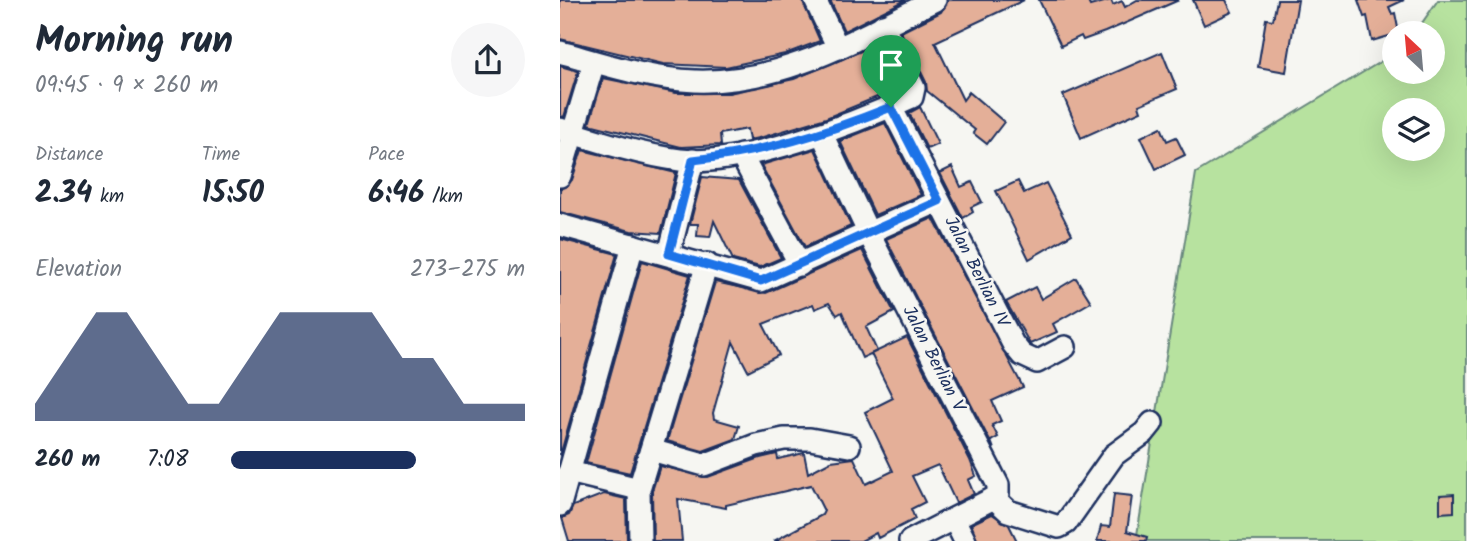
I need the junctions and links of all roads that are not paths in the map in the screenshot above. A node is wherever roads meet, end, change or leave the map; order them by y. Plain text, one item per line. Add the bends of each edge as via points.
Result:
1 (815, 0) edge
2 (934, 0) edge
3 (883, 26) junction
4 (838, 48) junction
5 (560, 51) edge
6 (594, 62) junction
7 (891, 107) junction
8 (566, 131) edge
9 (822, 134) junction
10 (741, 155) junction
11 (693, 160) junction
12 (560, 176) edge
13 (939, 201) junction
14 (560, 225) edge
15 (869, 234) junction
16 (634, 245) junction
17 (669, 254) junction
18 (707, 264) junction
19 (800, 265) junction
20 (1065, 346) dead end
21 (1152, 423) dead end
22 (849, 446) dead end
23 (651, 450) junction
24 (567, 467) edge
25 (639, 489) junction
26 (994, 498) junction
27 (560, 505) edge
28 (954, 519) junction
29 (640, 541) edge
30 (910, 541) edge
31 (965, 541) edge

1 - 4 street
2 - 3 street
3 - 4 street
3 - 7 street via 914,88 912,97
4 - 6 street via 799,65 718,80 667,78
5 - 6 street
6 - 8 street
7 - 9 street
7 - 13 street, Jalan Berlian IV
8 - 11 street
8 - 12 street
9 - 10 street
9 - 15 street, Jalan Berlian V
10 - 11 street
10 - 19 street
11 - 17 street
13 - 15 street
13 - 20 street, Jalan Berlian IV via 1013,344 1037,362
14 - 16 street
15 - 19 street
15 - 26 street, Jalan Berlian V via 998,485
16 - 17 street
16 - 24 street
17 - 18 street
18 - 19 street via 761,281
18 - 23 street
21 - 26 street via 1114,455 1059,527 1008,511
22 - 23 street via 784,439 755,445 704,466
23 - 25 street
24 - 25 street
24 - 27 street
25 - 29 street
26 - 28 street
28 - 30 street
28 - 31 street

